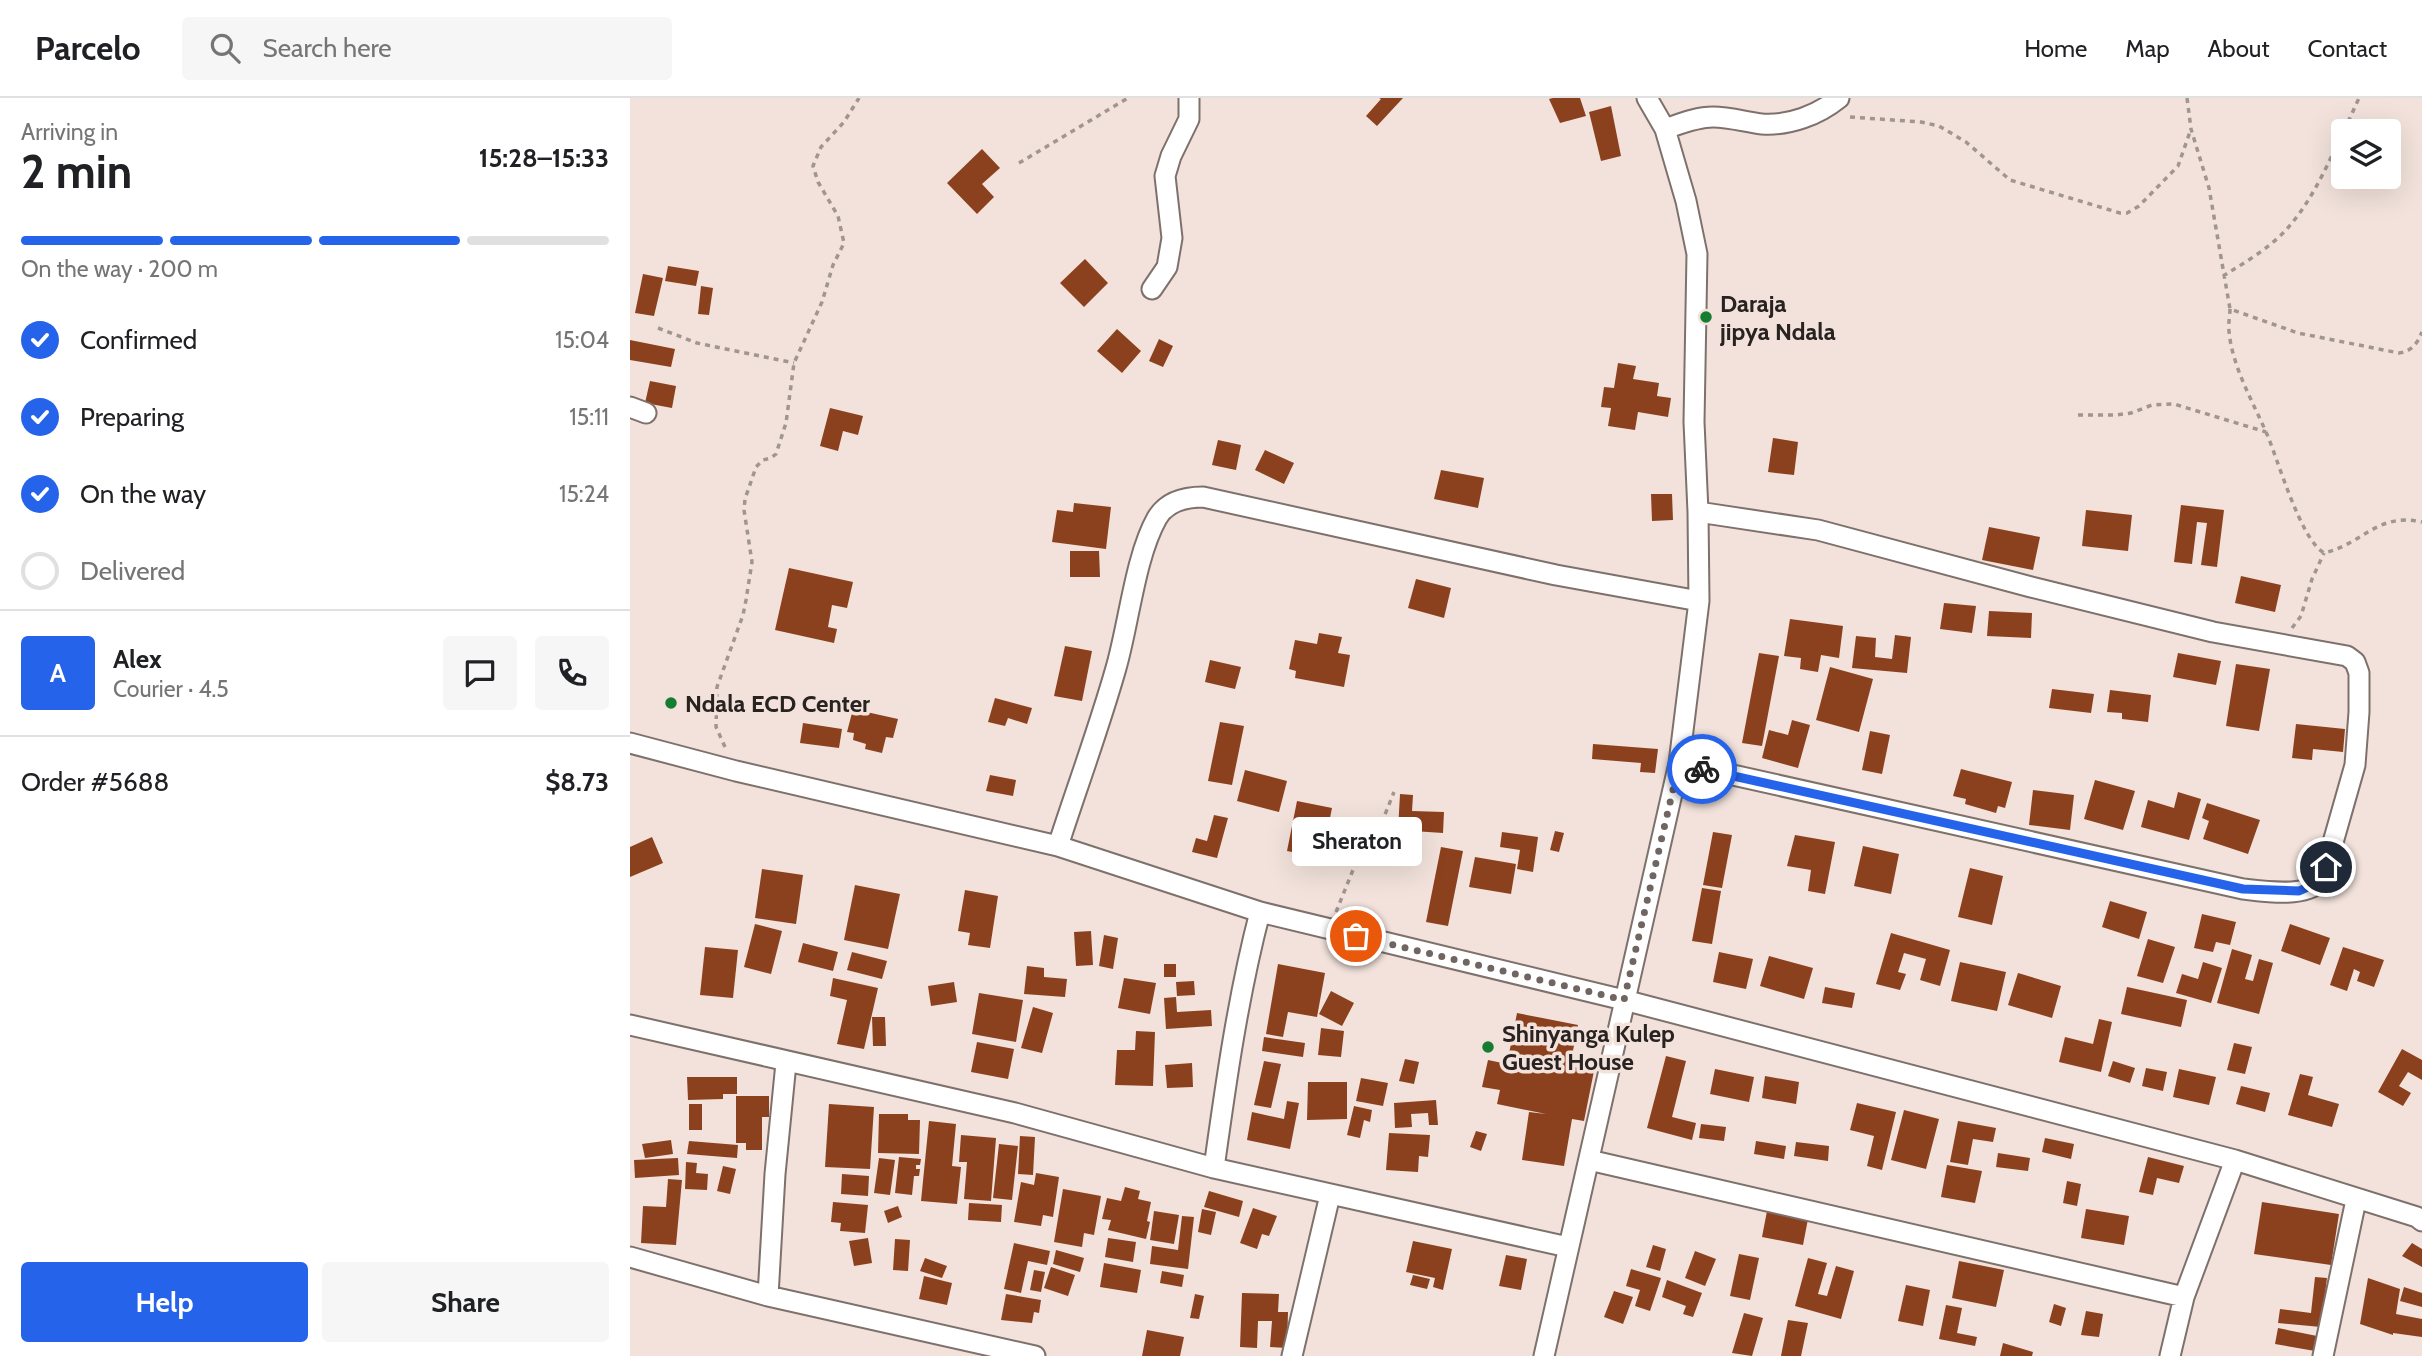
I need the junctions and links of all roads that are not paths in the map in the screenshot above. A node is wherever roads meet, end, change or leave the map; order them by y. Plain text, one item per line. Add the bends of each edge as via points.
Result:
1 (1189, 98) edge
2 (1647, 98) edge
3 (1839, 98) edge
4 (1665, 129) junction
5 (1152, 289) dead end
6 (1698, 512) junction
7 (1699, 601) junction
8 (630, 743) edge
9 (1679, 764) junction
10 (1058, 846) junction
11 (1260, 912) junction
12 (1624, 1000) junction
13 (630, 1025) edge
14 (786, 1063) junction
15 (1589, 1160) junction
16 (2235, 1160) junction
17 (1214, 1168) junction
18 (1330, 1195) junction
19 (2356, 1200) junction
20 (2420, 1218) edge
21 (1568, 1247) junction
22 (630, 1257) edge
23 (768, 1296) junction
24 (2184, 1297) junction
25 (973, 1343) junction
26 (949, 1356) edge
27 (1035, 1356) edge
28 (1292, 1356) edge
29 (1544, 1356) edge
30 (2170, 1356) edge
31 (2323, 1356) edge

1 - 5 street via 1189,119 1164,176 1171,238 1167,267
2 - 4 street
3 - 4 street via 1786,123 1704,118
4 - 6 street via 1697,254 1694,422
6 - 7 street
6 - 9 street via 1818,530 2213,632 2347,656 2356,662 2359,712 2355,765 2322,876 2315,885 2299,891 2243,889
7 - 9 street
7 - 10 street via 1556,575 1203,497 1184,497 1158,516 1146,545 1117,666
8 - 10 street
9 - 12 street
10 - 11 street
11 - 12 street
11 - 17 street via 1233,1029
12 - 15 street
12 - 16 street
13 - 14 street
14 - 17 street via 1015,1113
14 - 23 street
15 - 21 street
15 - 24 street
16 - 19 street
16 - 24 street
17 - 18 street
18 - 21 street
18 - 28 street
19 - 20 street
19 - 31 street
21 - 29 street
22 - 23 street
23 - 25 street
24 - 30 street
25 - 26 street
25 - 27 street

